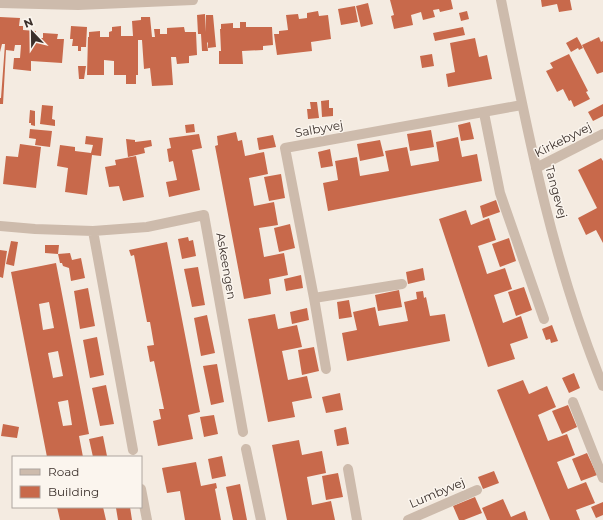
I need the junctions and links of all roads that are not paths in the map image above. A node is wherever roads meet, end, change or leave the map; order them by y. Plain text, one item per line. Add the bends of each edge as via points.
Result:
1 (193, 0) edge
2 (501, 0) edge
3 (0, 3) edge
4 (522, 105) junction
5 (484, 113) junction
6 (603, 134) edge
7 (536, 168) junction
8 (0, 226) edge
9 (93, 231) junction
10 (402, 284) dead end
11 (314, 298) junction
12 (544, 319) dead end
13 (326, 369) dead end
14 (603, 386) edge
15 (572, 402) dead end
16 (243, 432) dead end
17 (246, 449) dead end
18 (133, 450) dead end
19 (348, 469) dead end
20 (603, 478) edge
21 (477, 490) dead end
22 (142, 494) edge
23 (147, 520) edge
24 (261, 520) edge
25 (357, 520) edge
26 (408, 520) edge

1 - 3 street via 78,5
2 - 4 street, Tangevej
4 - 5 street, Salbyvej
4 - 7 street, Tangevej
5 - 11 street, Salbyvej via 285,148
5 - 12 street via 500,193
6 - 7 street, Kirkebyvej
7 - 14 street, Tangevej via 564,275
8 - 9 street, Askeengen via 35,230
9 - 16 street, Askeengen via 146,227 204,215
9 - 18 street
10 - 11 street
11 - 13 street, Salbyvej
15 - 20 street
17 - 24 street
19 - 25 street
21 - 26 street, Lumbyvej
22 - 23 street

